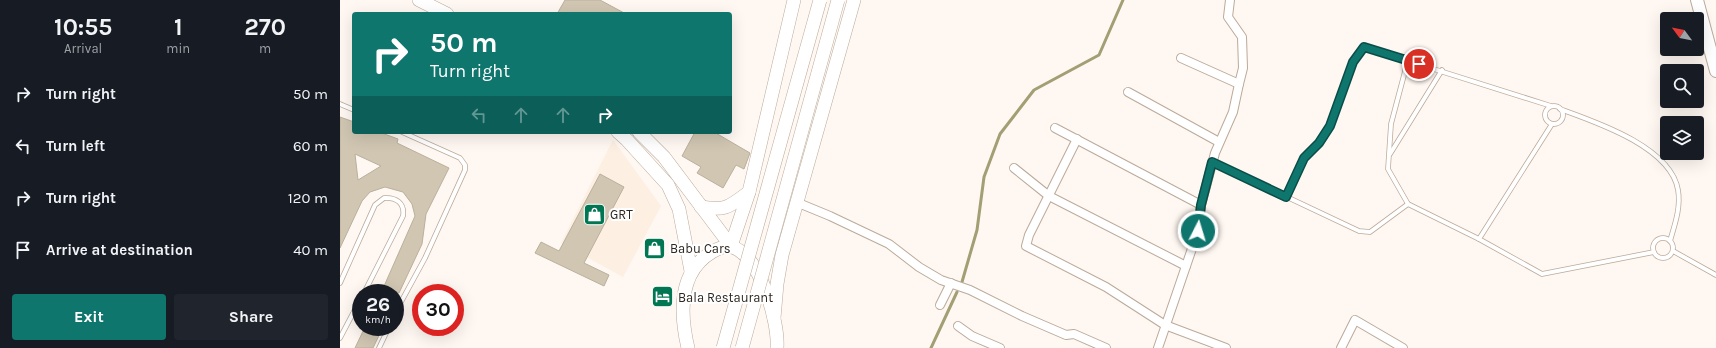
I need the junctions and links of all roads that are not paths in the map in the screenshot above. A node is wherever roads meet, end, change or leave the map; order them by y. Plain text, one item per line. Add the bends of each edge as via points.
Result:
1 (419, 0) edge
2 (794, 0) edge
3 (820, 0) edge
4 (838, 0) edge
5 (854, 0) edge
6 (1230, 0) edge
7 (1697, 0) edge
8 (443, 12) edge
9 (1180, 58) dead end
10 (1408, 60) junction
11 (1442, 70) junction
12 (1716, 71) edge
13 (1239, 84) junction
14 (1128, 92) dead end
15 (340, 104) edge
16 (1551, 106) junction
17 (352, 109) edge
18 (1560, 109) junction
19 (1552, 124) junction
20 (1055, 128) dead end
21 (408, 134) edge
22 (620, 134) edge
23 (642, 134) edge
24 (1077, 140) junction
25 (1220, 142) junction
26 (1388, 156) junction
27 (1212, 162) junction
28 (1014, 168) dead end
29 (749, 192) junction
30 (1049, 196) junction
31 (1286, 197) junction
32 (796, 202) junction
33 (1408, 204) junction
34 (1201, 205) junction
35 (701, 206) junction
36 (1479, 239) junction
37 (1670, 241) junction
38 (731, 246) junction
39 (1673, 251) junction
40 (1654, 252) junction
41 (1186, 266) junction
42 (691, 271) junction
43 (1716, 275) edge
44 (340, 283) edge
45 (951, 283) junction
46 (369, 284) edge
47 (404, 296) edge
48 (940, 305) dead end
49 (352, 315) edge
50 (774, 318) junction
51 (1165, 325) junction
52 (958, 326) dead end
53 (384, 336) edge
54 (340, 338) edge
55 (378, 348) edge
56 (688, 348) edge
57 (723, 348) edge
58 (742, 348) edge
59 (778, 348) edge
60 (1000, 348) edge
61 (1106, 348) edge
62 (1158, 348) edge
63 (1226, 348) edge
64 (1341, 348) edge
65 (1403, 348) edge

1 - 8 highway
2 - 29 highway
3 - 57 highway, bridge
4 - 58 highway, bridge
5 - 32 highway
6 - 13 street via 1228,17 1242,37
7 - 12 main road
9 - 13 street
10 - 11 lane
10 - 26 lane via 1391,124
10 - 31 lane via 1364,47 1353,62 1330,126 1319,143 1304,158
11 - 16 lane
11 - 26 lane
13 - 25 street via 1233,112
14 - 25 street
15 - 17 lane
16 - 18 lane
16 - 19 lane via 1545,115
18 - 19 lane via 1562,118 1558,123
18 - 37 lane via 1614,129 1652,153 1670,168 1678,188 1679,208
19 - 36 lane
20 - 24 street
21 - 47 lane via 460,158 465,170 425,258
22 - 42 highway via 668,185 679,210
23 - 35 highway via 664,157
24 - 30 street
24 - 34 street
25 - 27 street
26 - 33 lane via 1388,169
27 - 31 lane
27 - 34 street
28 - 30 street
29 - 35 highway via 725,208
29 - 38 highway
30 - 41 street
30 - 51 street via 1026,246 1106,287
31 - 33 lane via 1359,232 1370,232
32 - 45 street via 889,244 919,267
32 - 50 highway via 776,284
33 - 36 lane
34 - 41 street via 1198,231
35 - 38 highway
36 - 40 lane via 1542,274
37 - 39 lane
37 - 40 lane via 1664,238 1657,240 1653,245
38 - 42 highway via 718,248 706,255
38 - 50 highway via 742,252 753,264 765,289
39 - 40 lane via 1670,256 1664,258 1658,257
39 - 43 lane
41 - 51 street
42 - 56 highway via 682,310
44 - 46 lane via 375,205 384,198 395,199 402,205 403,216
45 - 48 street
45 - 61 street via 1066,335 1074,334
49 - 54 lane
50 - 59 highway
51 - 62 street
51 - 63 street
52 - 60 street via 972,336
53 - 55 lane
64 - 65 street via 1355,320

